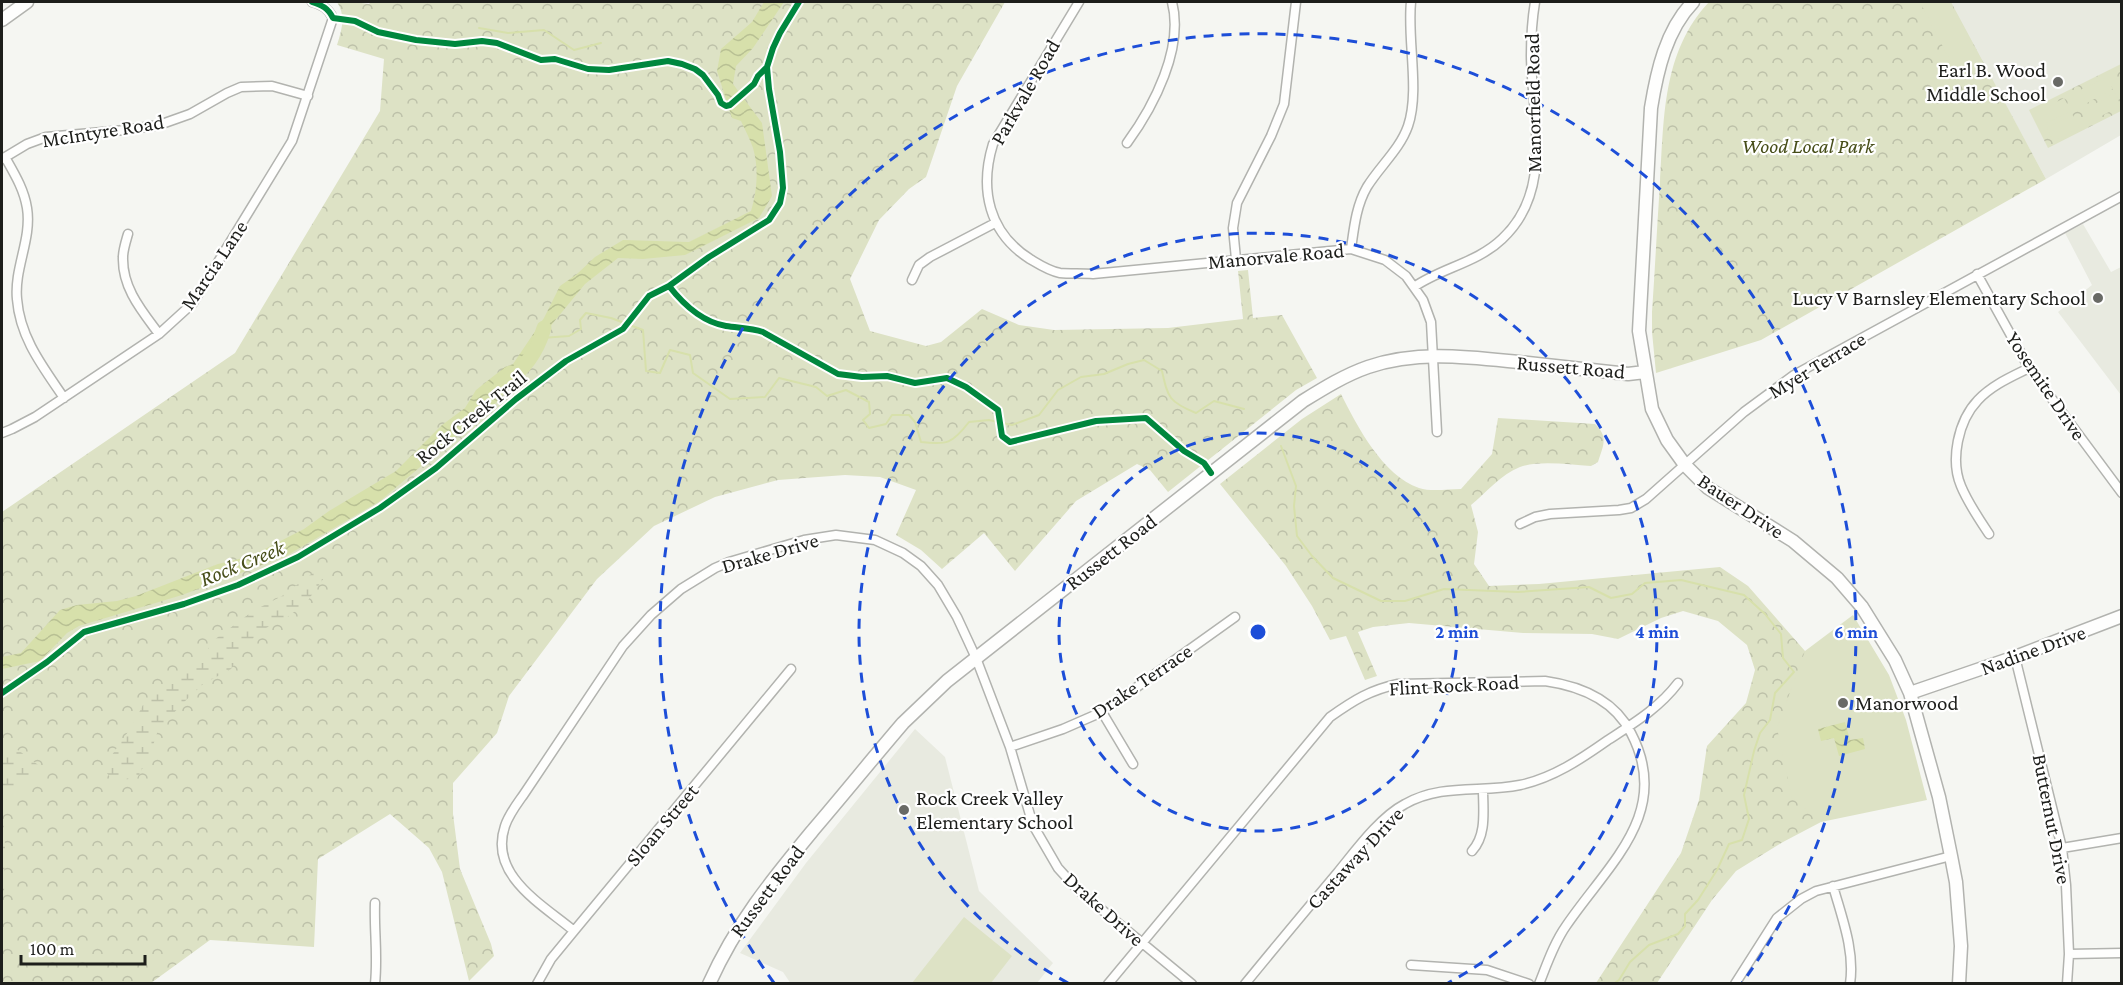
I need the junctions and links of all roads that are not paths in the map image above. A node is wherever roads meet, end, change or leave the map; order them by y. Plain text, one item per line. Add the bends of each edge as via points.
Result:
1 (27, 2) edge
2 (312, 2) edge
3 (1079, 2) edge
4 (1172, 2) edge
5 (1296, 2) edge
6 (1411, 2) edge
7 (1535, 2) edge
8 (1690, 2) edge
9 (2, 20) edge
10 (308, 96) junction
11 (1127, 143) dead end
12 (3, 158) edge
13 (2121, 196) edge
14 (995, 223) junction
15 (128, 234) dead end
16 (1352, 249) junction
17 (1236, 259) junction
18 (1977, 274) junction
19 (912, 280) dead end
20 (1414, 287) junction
21 (159, 334) junction
22 (1432, 356) junction
23 (2029, 368) junction
24 (1645, 372) junction
25 (64, 398) junction
26 (1437, 432) dead end
27 (2, 433) edge
28 (1684, 465) junction
29 (2121, 493) edge
30 (1520, 524) dead end
31 (1989, 534) dead end
32 (2121, 616) edge
33 (1235, 617) dead end
34 (2015, 657) junction
35 (976, 658) junction
36 (791, 669) dead end
37 (1678, 683) dead end
38 (1910, 693) junction
39 (1102, 712) junction
40 (1628, 727) junction
41 (1010, 747) junction
42 (1133, 764) dead end
43 (1483, 789) junction
44 (2121, 838) edge
45 (2062, 848) junction
46 (1472, 851) dead end
47 (1951, 856) junction
48 (1833, 886) junction
49 (375, 903) dead end
50 (574, 931) junction
51 (1141, 943) junction
52 (2070, 954) junction
53 (2121, 954) edge
54 (1411, 965) dead end
55 (375, 984) edge
56 (537, 984) edge
57 (709, 984) edge
58 (1108, 984) edge
59 (1192, 984) edge
60 (1245, 984) edge
61 (1530, 984) edge
62 (1539, 984) edge
63 (1735, 984) edge
64 (1850, 984) edge
65 (1959, 984) edge
66 (2067, 984) edge

1 - 9 street
2 - 10 street, Marcia Lane via 323,6 333,18
3 - 14 street, Parkvale Road via 993,144 986,181
4 - 11 street via 1176,33 1172,50 1144,120
5 - 17 street via 1284,104 1237,203 1233,228
6 - 16 street via 1412,97 1408,125 1361,199
7 - 20 street, Manorfield Road via 1531,56 1537,165 1532,193 1523,213 1503,239 1466,263
8 - 24 street, Bauer Drive via 1664,53 1651,108 1639,308
10 - 12 street, McIntyre Road via 272,86 241,87 190,114 159,124 46,137
10 - 21 street, Marcia Lane via 292,141 209,278 184,312
12 - 25 street via 21,187 27,209 27,231 16,279 20,321 36,357
13 - 18 street, Myer Terrace
14 - 17 street, Manorvale Road via 1021,253 1059,273 1093,274
14 - 19 street via 930,257
15 - 21 street via 123,257 126,283
16 - 17 street, Manorvale Road
16 - 20 street, Manorvale Road via 1385,260
18 - 23 street, Yosemite Drive
18 - 28 street, Myer Terrace via 1794,375 1744,412
20 - 22 street, Manorvale Road via 1431,322
21 - 25 street, Marcia Lane
22 - 24 street, Russett Road via 1628,374
22 - 26 street, Manorvale Road
22 - 35 street, Russett Road via 1401,358 1368,367 1304,401
23 - 29 street, Yosemite Drive
23 - 31 street via 1977,401 1964,422 1957,446 1955,464 1960,485
24 - 28 street, Bauer Drive via 1658,424
25 - 27 street, Marcia Lane
28 - 30 street, Myer Terrace via 1631,508 1550,514
28 - 38 street, Bauer Drive via 1708,488 1793,541 1837,578 1880,633
32 - 34 street, Nadine Drive
33 - 39 street, Drake Terrace
34 - 38 street, Nadine Drive
34 - 45 street, Butternut Drive
35 - 41 street, Drake Drive
35 - 50 street, Drake Drive via 938,585 912,559 876,540 836,535 804,540 729,562 681,589 623,646 504,829 502,847 508,871 516,883
35 - 57 street, Russett Road via 903,723 774,878 724,950
36 - 50 street, Sloan Street
37 - 40 street, Castaway Drive via 1656,708
38 - 47 street, Bauer Drive
39 - 41 street, Drake Terrace
39 - 42 street
40 - 43 street, Castaway Drive via 1542,779 1519,786
40 - 51 street, Flint Rock Road via 1618,713 1588,691 1545,681 1398,684 1362,695 1330,717
40 - 62 street, Flint Rock Road via 1641,751 1645,774 1645,797 1639,819 1630,838 1565,927
41 - 51 street, Drake Drive via 1033,825 1048,855 1078,890
43 - 46 street via 1482,834
43 - 60 street, Castaway Drive via 1432,793 1415,798 1390,814
44 - 45 street
45 - 52 street, Butternut Drive
47 - 48 street
47 - 65 street, Bauer Drive via 1961,946
48 - 63 street via 1801,899 1777,918
48 - 64 street via 1849,945
49 - 55 street
50 - 56 street, Sloan Street
51 - 58 street, Flint Rock Road
51 - 59 street, Drake Drive
52 - 53 street
52 - 66 street, Butternut Drive
54 - 61 street via 1487,970

